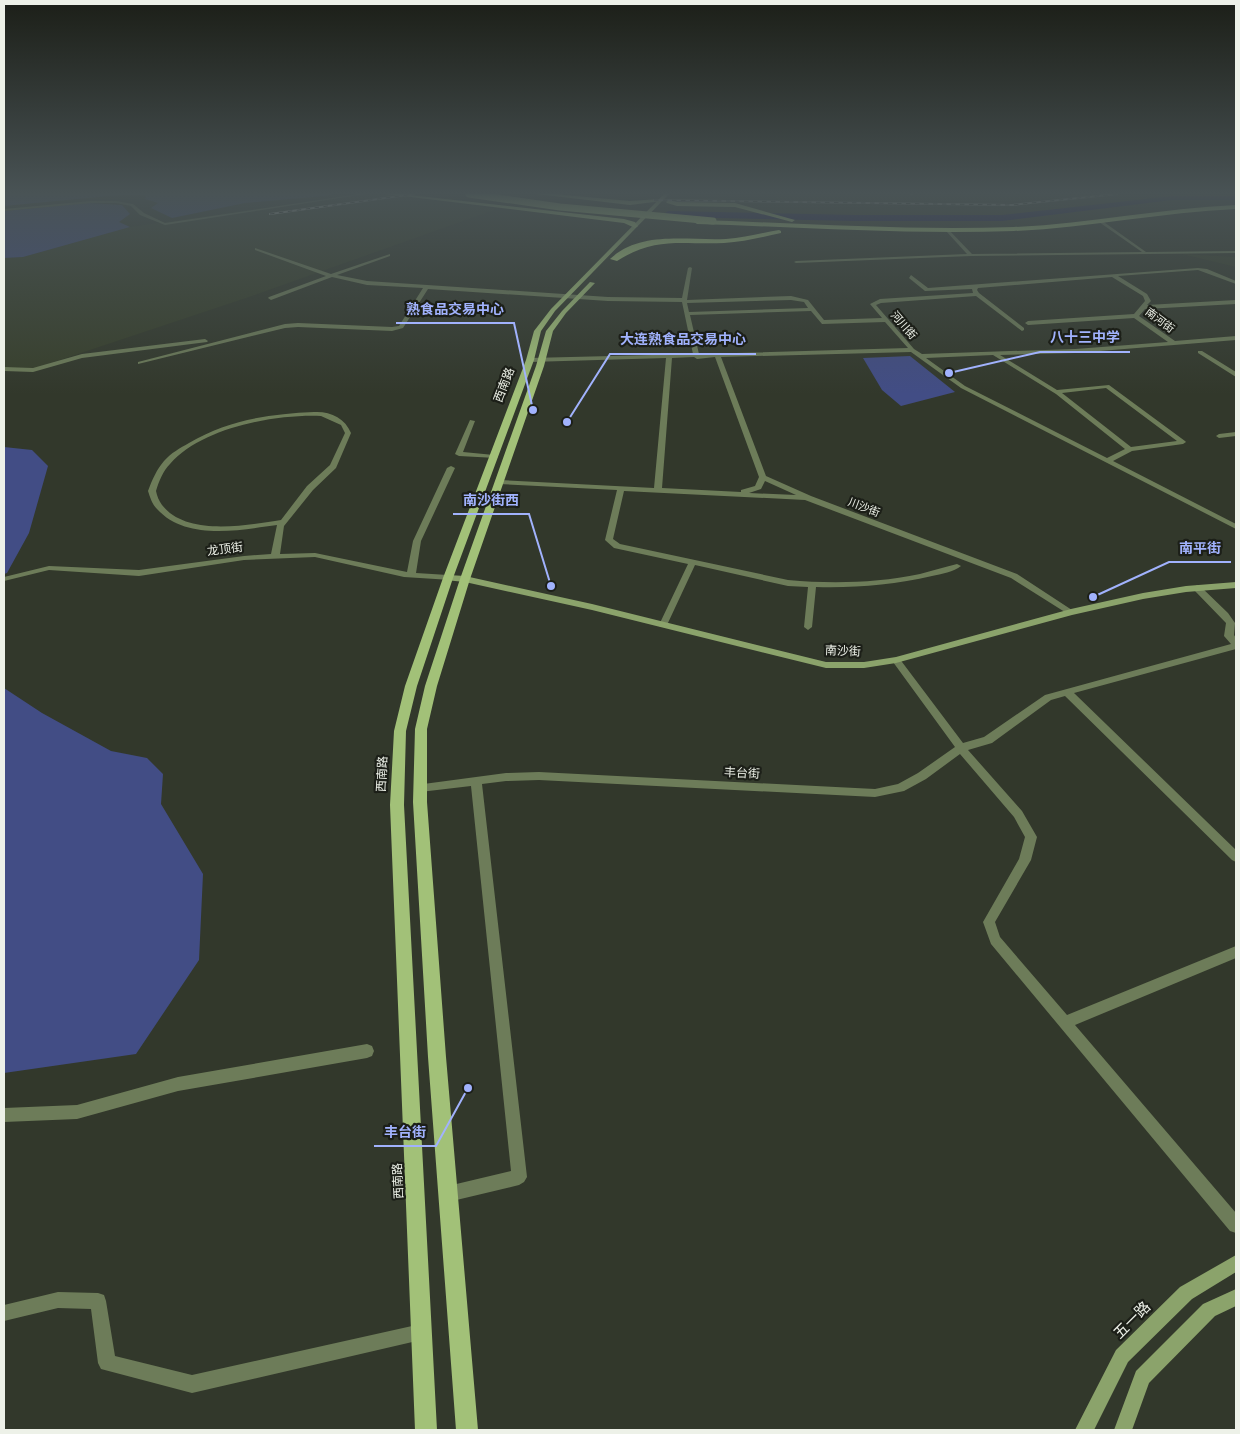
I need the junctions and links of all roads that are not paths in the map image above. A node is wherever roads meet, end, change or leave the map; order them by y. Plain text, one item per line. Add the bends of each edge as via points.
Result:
1 (290, 261) edge
2 (372, 261) edge
3 (601, 261) edge
4 (612, 261) edge
5 (823, 261) edge
6 (796, 262) dead end
7 (608, 265) dead end
8 (690, 268) dead end
9 (1112, 275) junction
10 (331, 276) junction
11 (911, 277) dead end
12 (596, 278) dead end
13 (1236, 283) edge
14 (426, 287) junction
15 (977, 290) junction
16 (567, 296) junction
17 (578, 297) junction
18 (271, 298) dead end
19 (684, 301) junction
20 (1236, 302) edge
21 (1144, 307) junction
22 (812, 309) junction
23 (686, 314) junction
24 (1136, 316) junction
25 (886, 320) junction
26 (1028, 324) dead end
27 (1022, 329) dead end
28 (1236, 338) edge
29 (236, 339) junction
30 (1174, 343) junction
31 (912, 350) junction
32 (1200, 352) dead end
33 (995, 354) junction
34 (718, 356) junction
35 (920, 356) junction
36 (669, 357) junction
37 (697, 357) junction
38 (530, 360) junction
39 (542, 360) junction
40 (140, 363) dead end
41 (4, 369) edge
42 (1236, 375) edge
43 (1056, 392) junction
44 (472, 420) dead end
45 (1236, 434) edge
46 (1219, 436) dead end
47 (1130, 449) junction
48 (494, 457) junction
49 (1106, 461) junction
50 (451, 468) dead end
51 (764, 477) junction
52 (499, 482) junction
53 (621, 488) junction
54 (658, 490) junction
55 (736, 494) junction
56 (808, 498) junction
57 (283, 522) junction
58 (1236, 527) edge
59 (275, 557) junction
60 (694, 562) junction
61 (957, 566) dead end
62 (411, 575) junction
63 (448, 578) junction
64 (4, 579) edge
65 (465, 579) junction
66 (1236, 585) edge
67 (812, 586) junction
68 (1197, 588) junction
69 (1071, 612) junction
70 (663, 625) junction
71 (808, 627) dead end
72 (1236, 645) edge
73 (896, 660) junction
74 (1067, 692) junction
75 (961, 748) junction
76 (476, 781) junction
77 (420, 788) junction
78 (1236, 857) edge
79 (1236, 952) edge
80 (1064, 1023) junction
81 (367, 1051) dead end
82 (4, 1115) edge
83 (448, 1194) junction
84 (1236, 1225) edge
85 (1236, 1263) edge
86 (1236, 1297) edge
87 (4, 1313) edge
88 (422, 1332) junction
89 (426, 1430) edge
90 (467, 1430) edge
91 (1084, 1430) edge
92 (1123, 1430) edge

1 - 10 street
2 - 10 street
3 - 16 main road, 西南路
4 - 7 main road, 西南路
5 - 6 street
8 - 19 street
9 - 13 street, 河川街 via 1198,269
9 - 15 street, 河川街 via 1032,280
9 - 21 street, 南河街 via 1145,295 1148,301
10 - 14 street
10 - 18 street
11 - 15 street via 927,290
12 - 17 main road
14 - 16 street
14 - 29 street via 401,327 298,325
15 - 25 street, 河川街 via 874,304
15 - 27 street
16 - 17 street
16 - 38 main road, 西南路 via 538,330
17 - 19 street
17 - 39 main road via 550,331
19 - 22 street via 791,298 806,301
19 - 23 street
20 - 21 street
21 - 24 street, 南河街
22 - 23 street
22 - 25 street via 822,322
23 - 37 street
24 - 26 street
24 - 30 street, 南河街
25 - 31 street, 河川街
28 - 30 street, 河川街
29 - 40 street
29 - 41 street via 82,356 33,370
30 - 33 street, 河川街
31 - 34 street
31 - 35 street, 河川街
32 - 42 street
33 - 35 street, 河川街
33 - 43 street
34 - 37 street
34 - 51 street
35 - 49 street, 河川街 via 963,387
36 - 37 street
36 - 39 street
36 - 54 street
38 - 39 street
38 - 48 main road, 西南路
39 - 52 main road
43 - 47 street
43 - 47 street via 1107,386 1183,442
44 - 48 street via 459,454
45 - 46 street
47 - 49 street
48 - 63 main road, 西南路
49 - 58 street, 河川街
50 - 62 street via 417,541
51 - 55 street via 758,487
51 - 56 street, 川沙街
52 - 53 street
52 - 65 main road
53 - 54 street
53 - 60 street via 609,540 618,546
54 - 55 street
55 - 56 street
56 - 69 street, 川沙街 via 1014,576
57 - 57 street via 310,488 333,466 348,433 344,424 323,414 289,414 265,417 226,429 199,439 170,459 158,475 152,491 159,507 177,520 201,526 230,528
57 - 59 street
59 - 62 street, 龙顶街 via 315,555
59 - 64 street, 龙顶街 via 244,558 139,573 49,568
60 - 67 street
60 - 70 street
61 - 67 street via 938,573 885,581
62 - 63 street, 龙顶街
63 - 65 street, 南沙街
63 - 88 main road, 西南路 via 411,686 400,731 397,805
65 - 70 street, 南沙街
65 - 77 main road via 431,686 421,730
66 - 68 street, 南沙街
67 - 71 street
68 - 69 street, 南沙街 via 1157,593
68 - 72 street via 1231,623 1229,636
69 - 73 street, 南沙街
70 - 73 street, 南沙街 via 826,664 864,665
72 - 74 street, 丰台街
73 - 75 street
74 - 75 street, 丰台街 via 1048,697 988,740
74 - 78 street
75 - 76 street, 丰台街 via 900,788 875,793 539,776
75 - 80 street via 1018,814 1031,837 1024,860 989,922 995,940
76 - 77 street, 丰台街
76 - 83 street via 520,1177
77 - 83 main road
79 - 80 street
80 - 84 street
81 - 82 street via 178,1084 77,1112
83 - 90 main road
85 - 91 street, 五一路 via 1186,1293 1122,1356
86 - 92 street via 1209,1310 1142,1377
87 - 88 street via 58,1300 98,1302 107,1363 192,1384
88 - 89 main road, 西南路

